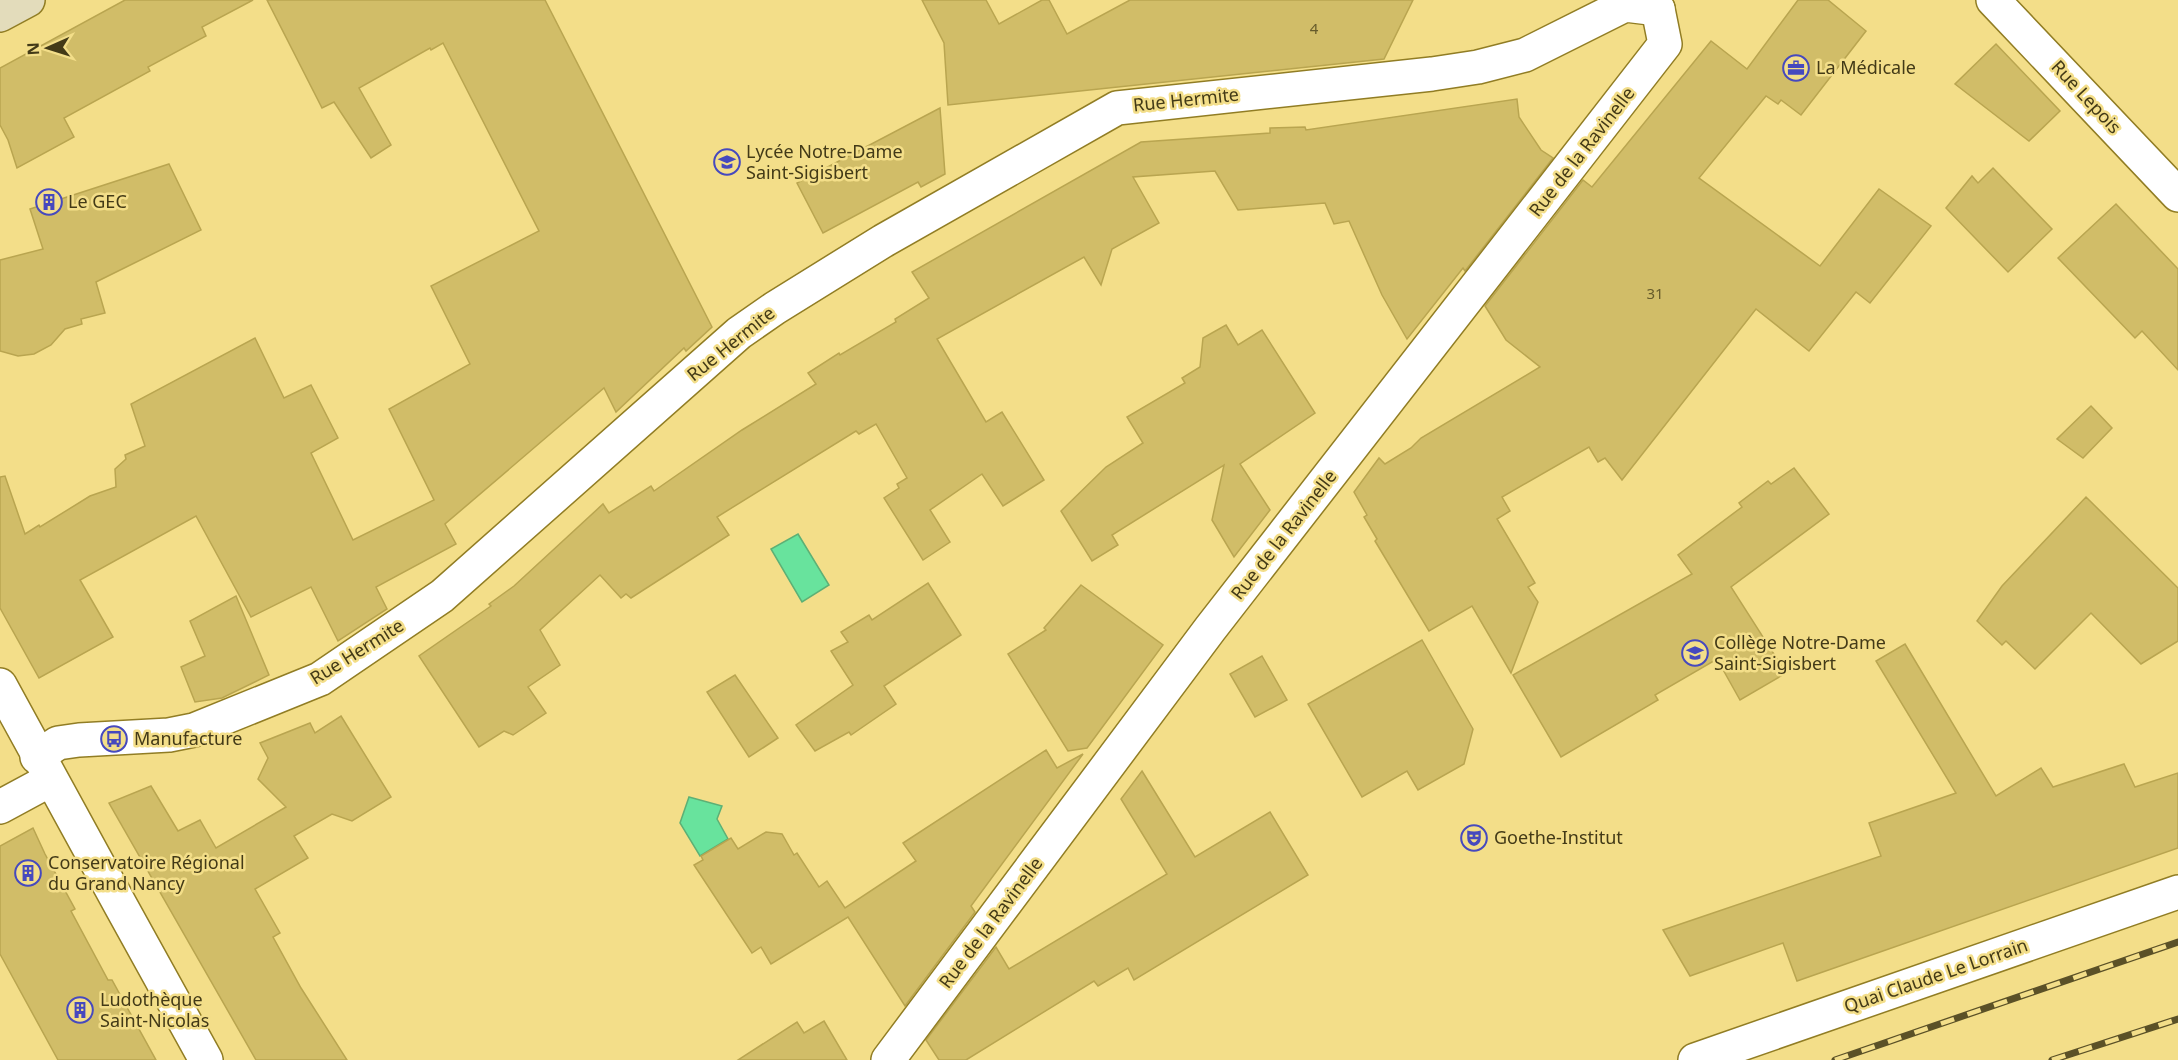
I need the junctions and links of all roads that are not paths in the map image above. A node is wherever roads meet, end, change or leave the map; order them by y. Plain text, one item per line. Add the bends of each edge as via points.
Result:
1 (28, 0) edge
2 (1993, 0) edge
3 (1662, 5) edge
4 (0, 15) edge
5 (1525, 55) joint
6 (2178, 195) edge
7 (4, 701) edge
8 (44, 768) junction
9 (0, 807) edge
10 (2178, 892) edge
11 (206, 1060) edge
12 (888, 1060) edge
13 (1695, 1060) edge

1 - 4 street
2 - 6 street, Rue Lepois
3 - 5 street, Rue de la Ravinelle via 1625,5
3 - 12 street, Rue de la Ravinelle via 1665,44 1210,629
5 - 8 street, Rue Hermite via 1432,74 1117,108 883,241 760,317 442,596 320,679 194,730 58,743
7 - 8 street
8 - 9 street, Rue Hermite
8 - 11 street
10 - 13 street, Quai Claude Le Lorrain

